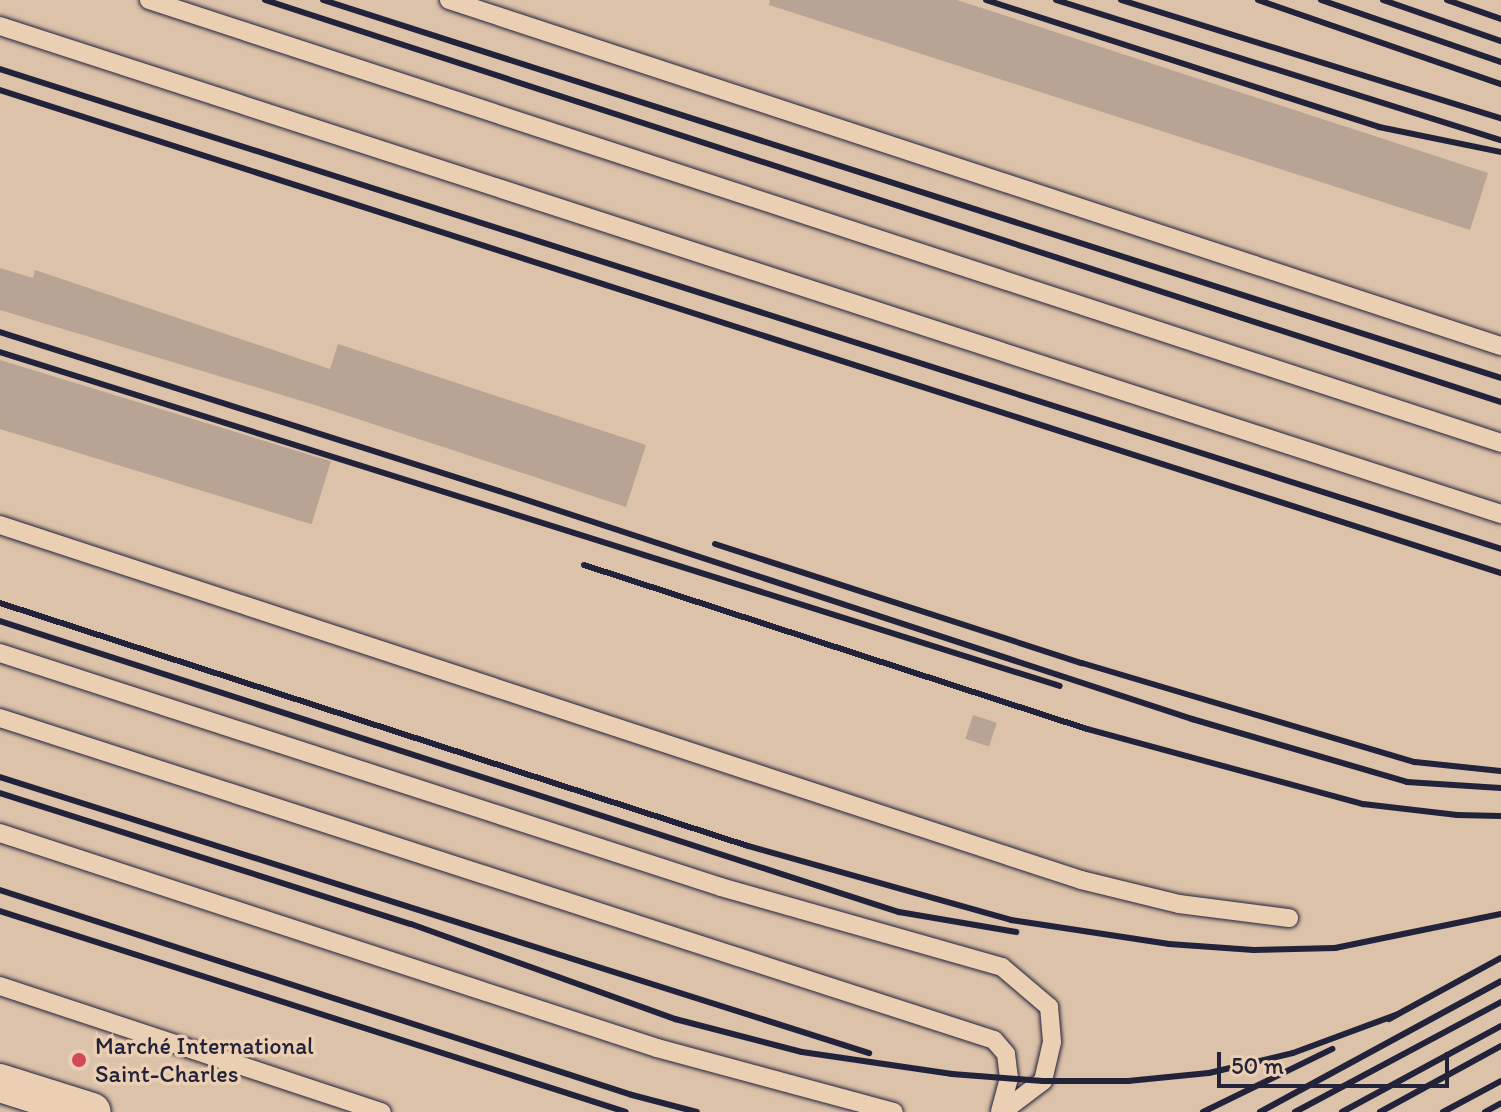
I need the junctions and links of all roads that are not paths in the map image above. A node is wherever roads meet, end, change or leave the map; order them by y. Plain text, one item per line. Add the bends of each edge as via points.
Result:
1 (149, 0) edge
2 (449, 0) edge
3 (0, 26) edge
4 (1501, 346) edge
5 (1501, 443) edge
6 (1501, 514) edge
7 (0, 525) edge
8 (0, 653) edge
9 (0, 718) edge
10 (0, 833) edge
11 (1289, 918) dead end
12 (0, 986) edge
13 (0, 1083) edge
14 (92, 1112) edge
15 (382, 1112) edge
16 (894, 1112) edge
17 (1001, 1112) edge

1 - 5 lane
2 - 4 lane
3 - 6 lane
7 - 11 lane via 1081,880 1179,904
8 - 17 lane via 721,887 1002,967 1049,1007 1052,1042 1043,1081
9 - 17 lane via 994,1040 1006,1054 1009,1078
10 - 16 lane via 657,1048
12 - 15 lane
13 - 14 street

